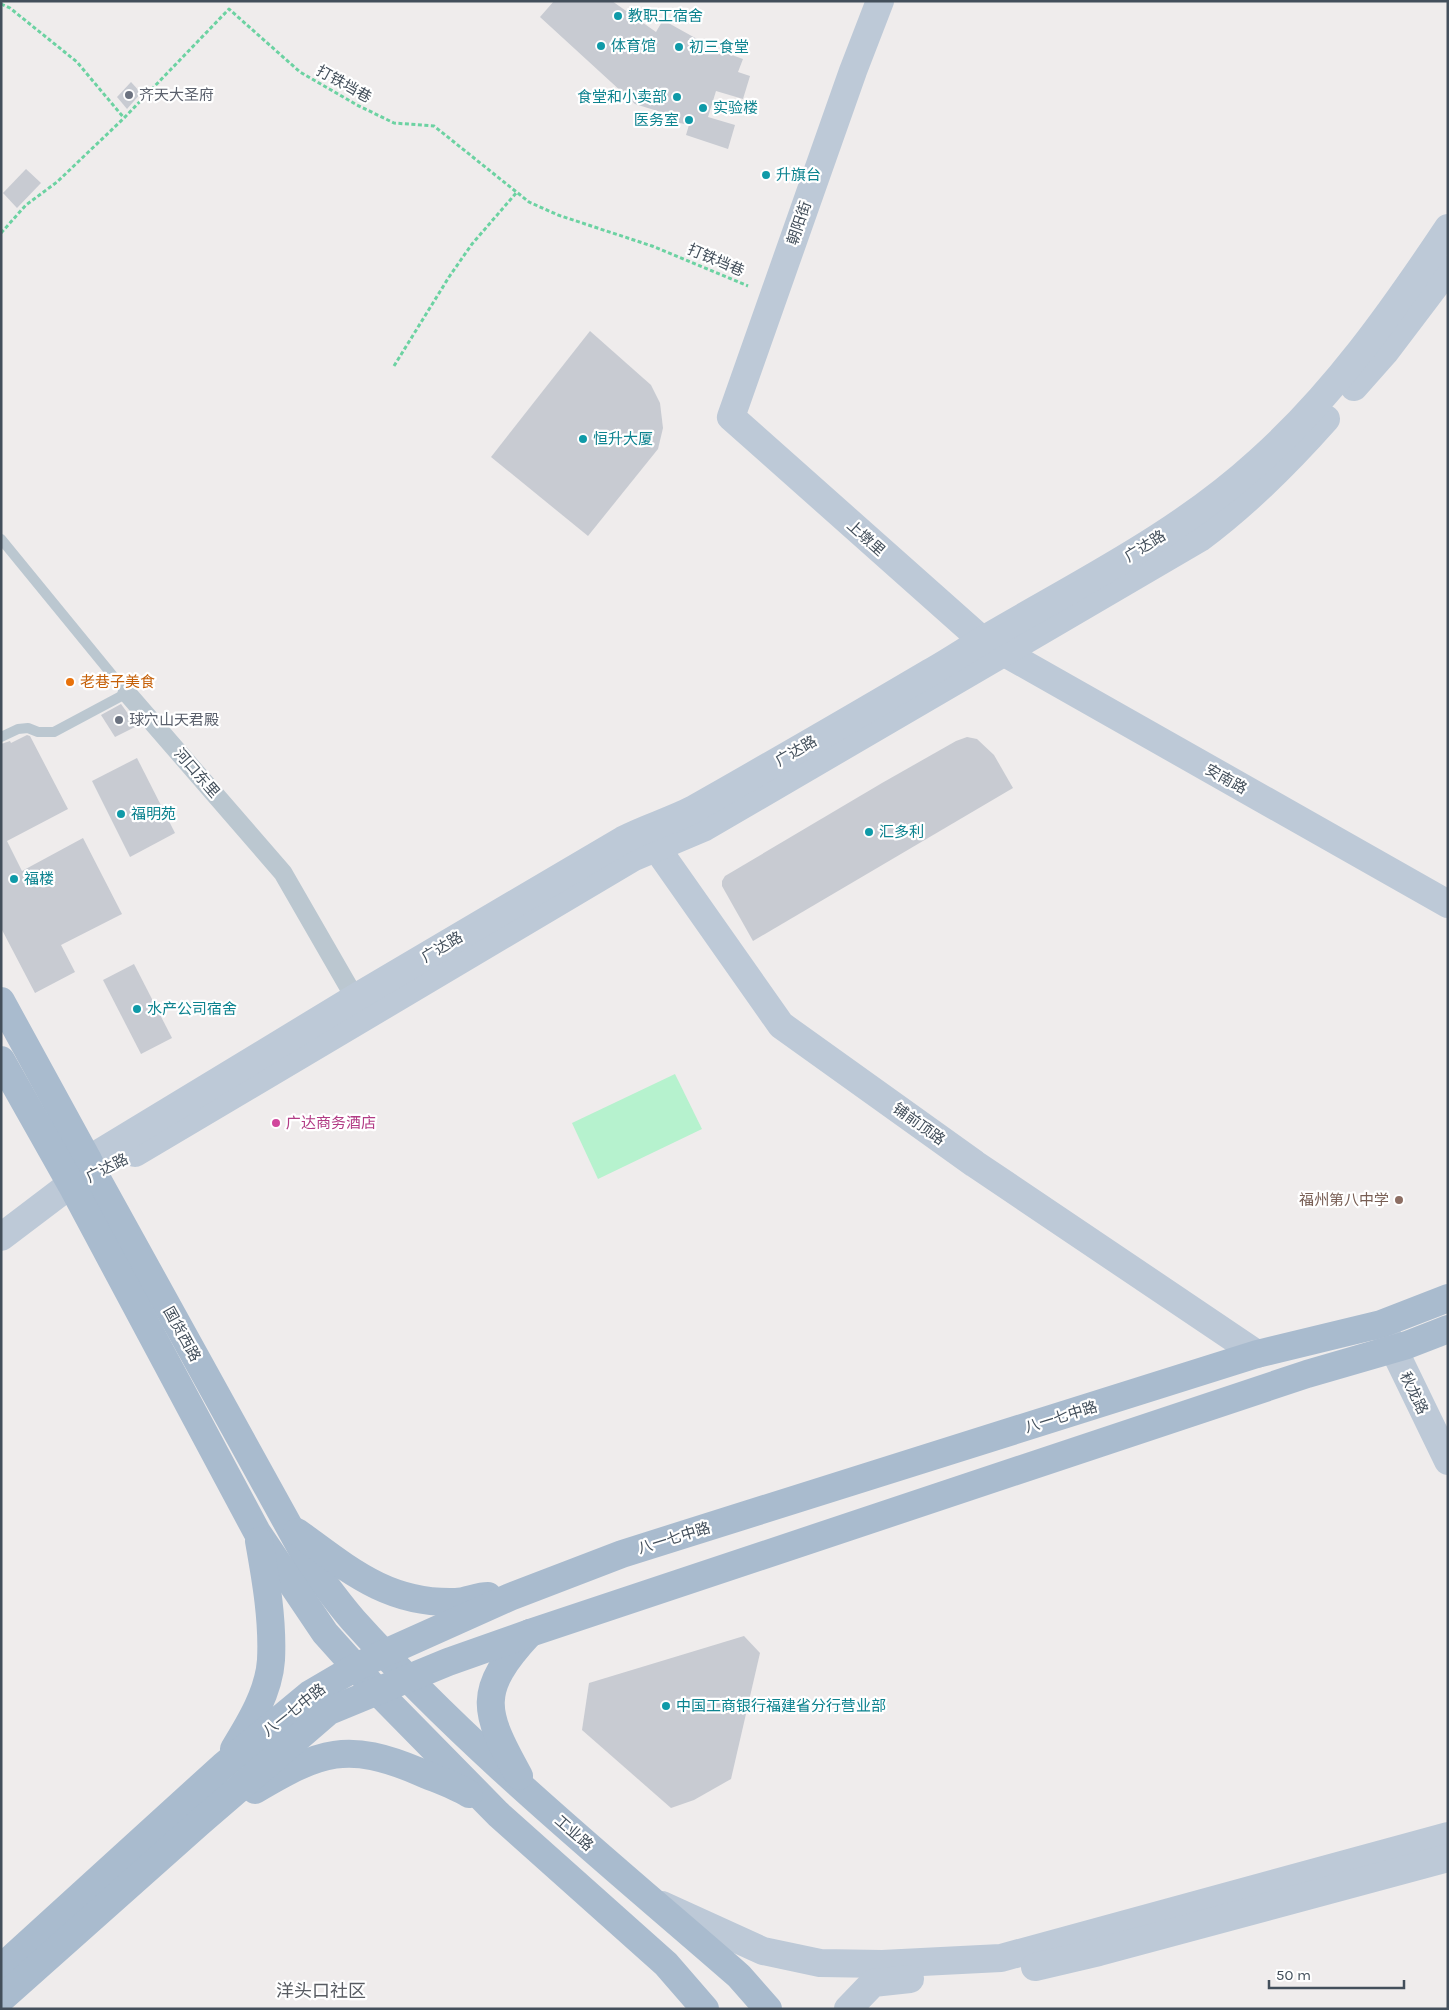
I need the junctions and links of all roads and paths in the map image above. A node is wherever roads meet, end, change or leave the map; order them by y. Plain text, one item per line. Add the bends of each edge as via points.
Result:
1 (880, 1) edge
2 (1, 4) edge
3 (124, 118) junction
4 (517, 192) junction
5 (1, 233) edge
6 (1442, 257) edge
7 (748, 286) dead end
8 (394, 366) dead end
9 (731, 417) joint
10 (1, 539) edge
11 (993, 647) junction
12 (127, 693) junction
13 (1, 737) edge
14 (650, 838) junction
15 (1448, 904) edge
16 (355, 998) junction
17 (1, 1001) edge
18 (1, 1060) edge
19 (85, 1174) junction
20 (1, 1237) edge
21 (1448, 1298) edge
22 (1389, 1321) junction
23 (1448, 1329) edge
24 (1400, 1347) junction
25 (1257, 1354) junction
26 (1448, 1431) edge
27 (1448, 1461) edge
28 (289, 1526) junction
29 (257, 1532) junction
30 (510, 1597) junction
31 (530, 1633) junction
32 (385, 1653) junction
33 (356, 1667) junction
34 (408, 1678) junction
35 (377, 1691) junction
36 (223, 1766) junction
37 (528, 1793) junction
38 (498, 1814) junction
39 (200, 1822) junction
40 (1448, 1836) edge
41 (1448, 1858) edge
42 (651, 1899) junction
43 (1, 1968) edge
44 (1, 1999) edge
45 (704, 2009) edge
46 (768, 2009) edge
47 (848, 2009) edge

1 - 9 street, 朝阳街
2 - 3 path via 76,62
3 - 4 path, 打铁垱巷 via 229,9 300,72 394,123 434,126
3 - 5 path, 打铁垱巷 via 57,182 26,205
4 - 7 path, 打铁垱巷 via 529,202 558,214 652,246
4 - 8 path via 449,276
6 - 11 street, 广达路 via 1321,400 1260,461 1196,513
9 - 11 street, 上墩里
10 - 12 lane, 河口东里
11 - 14 street, 广达路 via 705,827 685,837
11 - 15 street, 安南路
12 - 13 lane via 54,732 18,729
12 - 16 street, 河口东里 via 283,873
14 - 16 street, 广达路
14 - 19 street, 广达路 via 634,857
14 - 25 street, 铺前顶路 via 781,1025 975,1164
16 - 19 street, 广达路
17 - 19 main road, 国货西路
18 - 19 main road, 国货西路
19 - 20 street, 广达路
19 - 28 main road, 国货西路
19 - 29 main road, 国货西路
21 - 22 main road, 八一七中路
22 - 24 street, 秋龙路
22 - 25 main road, 八一七中路
23 - 24 main road, 八一七中路
24 - 26 street, 秋龙路
24 - 27 street, 秋龙路
24 - 31 main road, 八一七中路 via 1297,1377
25 - 30 main road, 八一七中路 via 622,1554
28 - 30 main road via 354,1574 390,1592 422,1601 457,1602 485,1596
28 - 32 main road, 国货西路 via 311,1566 352,1619
29 - 33 main road, 国货西路 via 326,1632
29 - 36 main road via 267,1586 271,1662 251,1722
30 - 32 main road, 八一七中路
31 - 34 main road, 八一七中路
31 - 37 main road via 507,1660 490,1695 490,1710 498,1737
32 - 33 main road, 八一七中路
32 - 34 main road, 工业路
33 - 35 main road
33 - 36 main road, 八一七中路 via 310,1694
34 - 35 main road, 八一七中路
34 - 37 main road, 工业路 via 479,1750
35 - 38 main road
35 - 39 main road, 八一七中路 via 329,1711
36 - 43 main road, 八一七中路
37 - 42 main road, 工业路
38 - 39 main road via 466,1792 404,1765 356,1754 332,1754 282,1774
38 - 45 main road via 666,1964
39 - 44 main road, 八一七中路
40 - 42 street via 1001,1958 882,1964 820,1963 763,1951
41 - 47 street via 1033,1968 873,1983
42 - 46 main road, 工业路 via 739,1976

